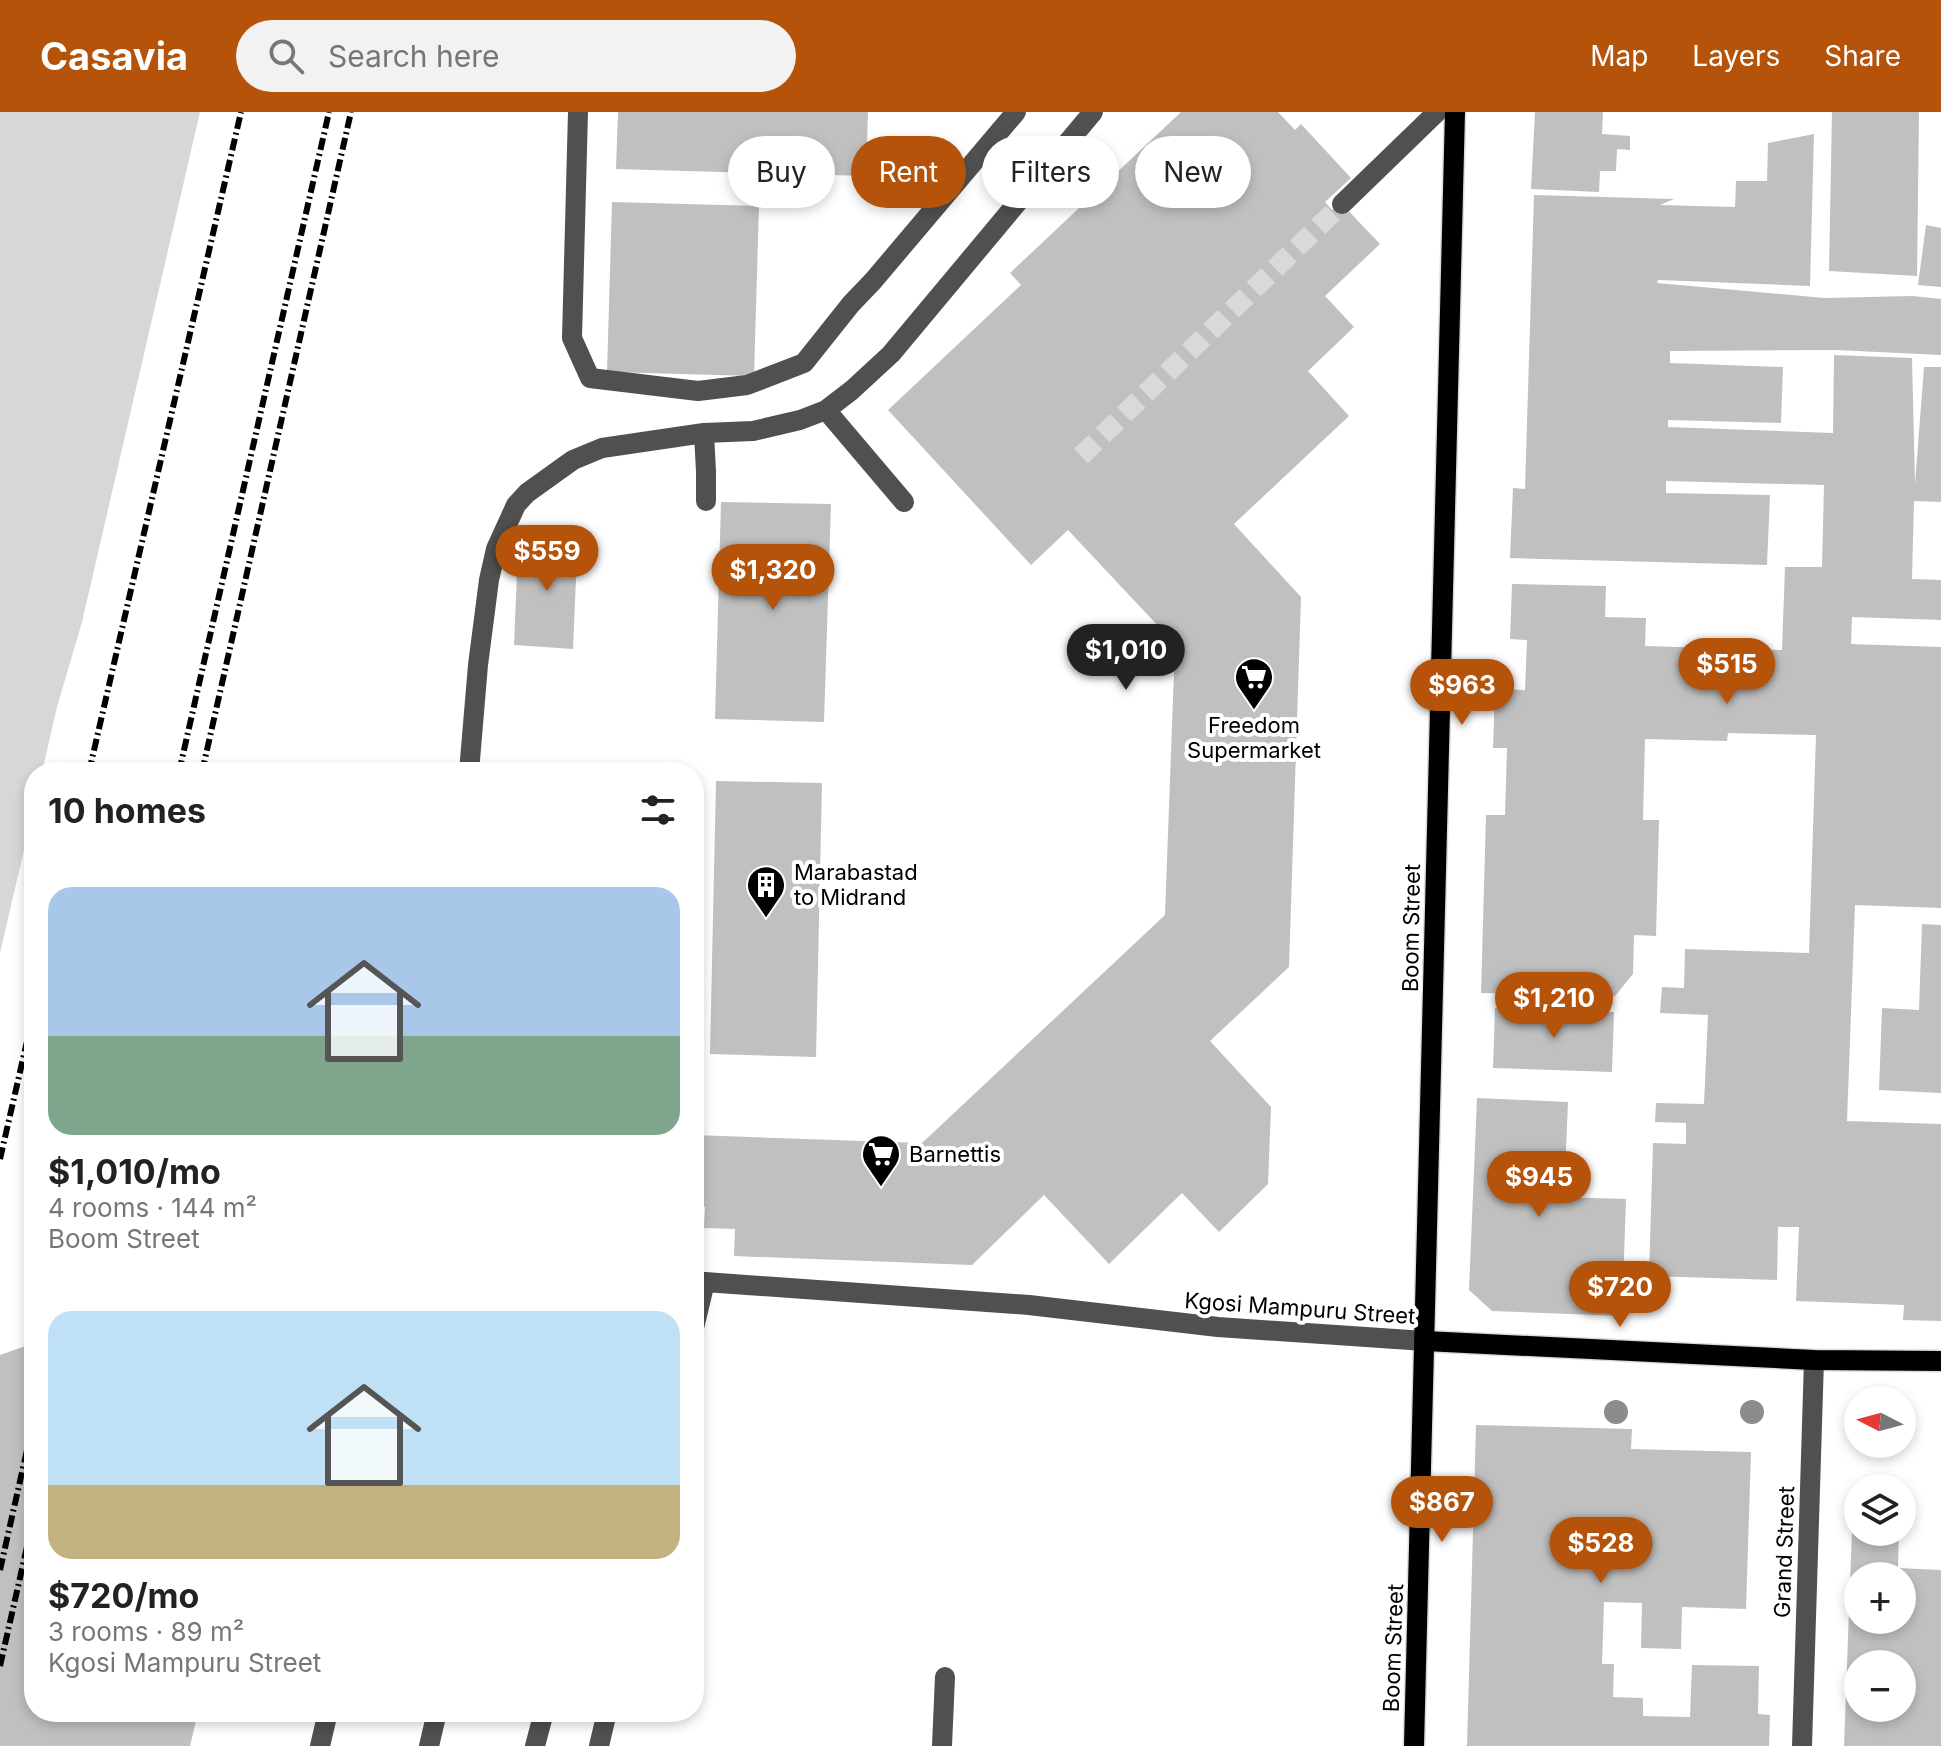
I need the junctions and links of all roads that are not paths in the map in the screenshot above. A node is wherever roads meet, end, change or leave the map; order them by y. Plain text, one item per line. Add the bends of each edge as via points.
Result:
1 (578, 112) edge
2 (1016, 112) edge
3 (1093, 112) edge
4 (1437, 112) edge
5 (1455, 112) edge
6 (1342, 204) tunnel mouth
7 (826, 410) junction
8 (704, 433) junction
9 (706, 501) dead end
10 (904, 502) dead end
11 (470, 762) edge
12 (704, 1278) edge
13 (1425, 1341) junction
14 (1814, 1360) junction
15 (1941, 1361) edge
16 (945, 1677) dead end
17 (326, 1722) edge
18 (435, 1722) edge
19 (541, 1722) edge
20 (605, 1722) edge
21 (320, 1746) edge
22 (429, 1746) edge
23 (535, 1746) edge
24 (599, 1746) edge
25 (942, 1746) edge
26 (1414, 1746) edge
27 (1802, 1746) edge

1 - 2 street via 572,338 590,378 698,391 747,385 804,363
3 - 7 street via 891,354
4 - 6 street
5 - 13 main road, Boom Street
7 - 8 street via 753,431
7 - 10 street
8 - 9 street
8 - 11 street via 602,448 573,460 516,505 489,580
12 - 13 street, Kgosi Mampuru Street
13 - 14 main road, Kgosi Mampuru Street
13 - 26 main road, Boom Street
14 - 15 main road, Kgosi Mampuru Street
14 - 27 street, Grand Street
16 - 25 street
17 - 21 street
18 - 22 street
19 - 23 street
20 - 24 street

